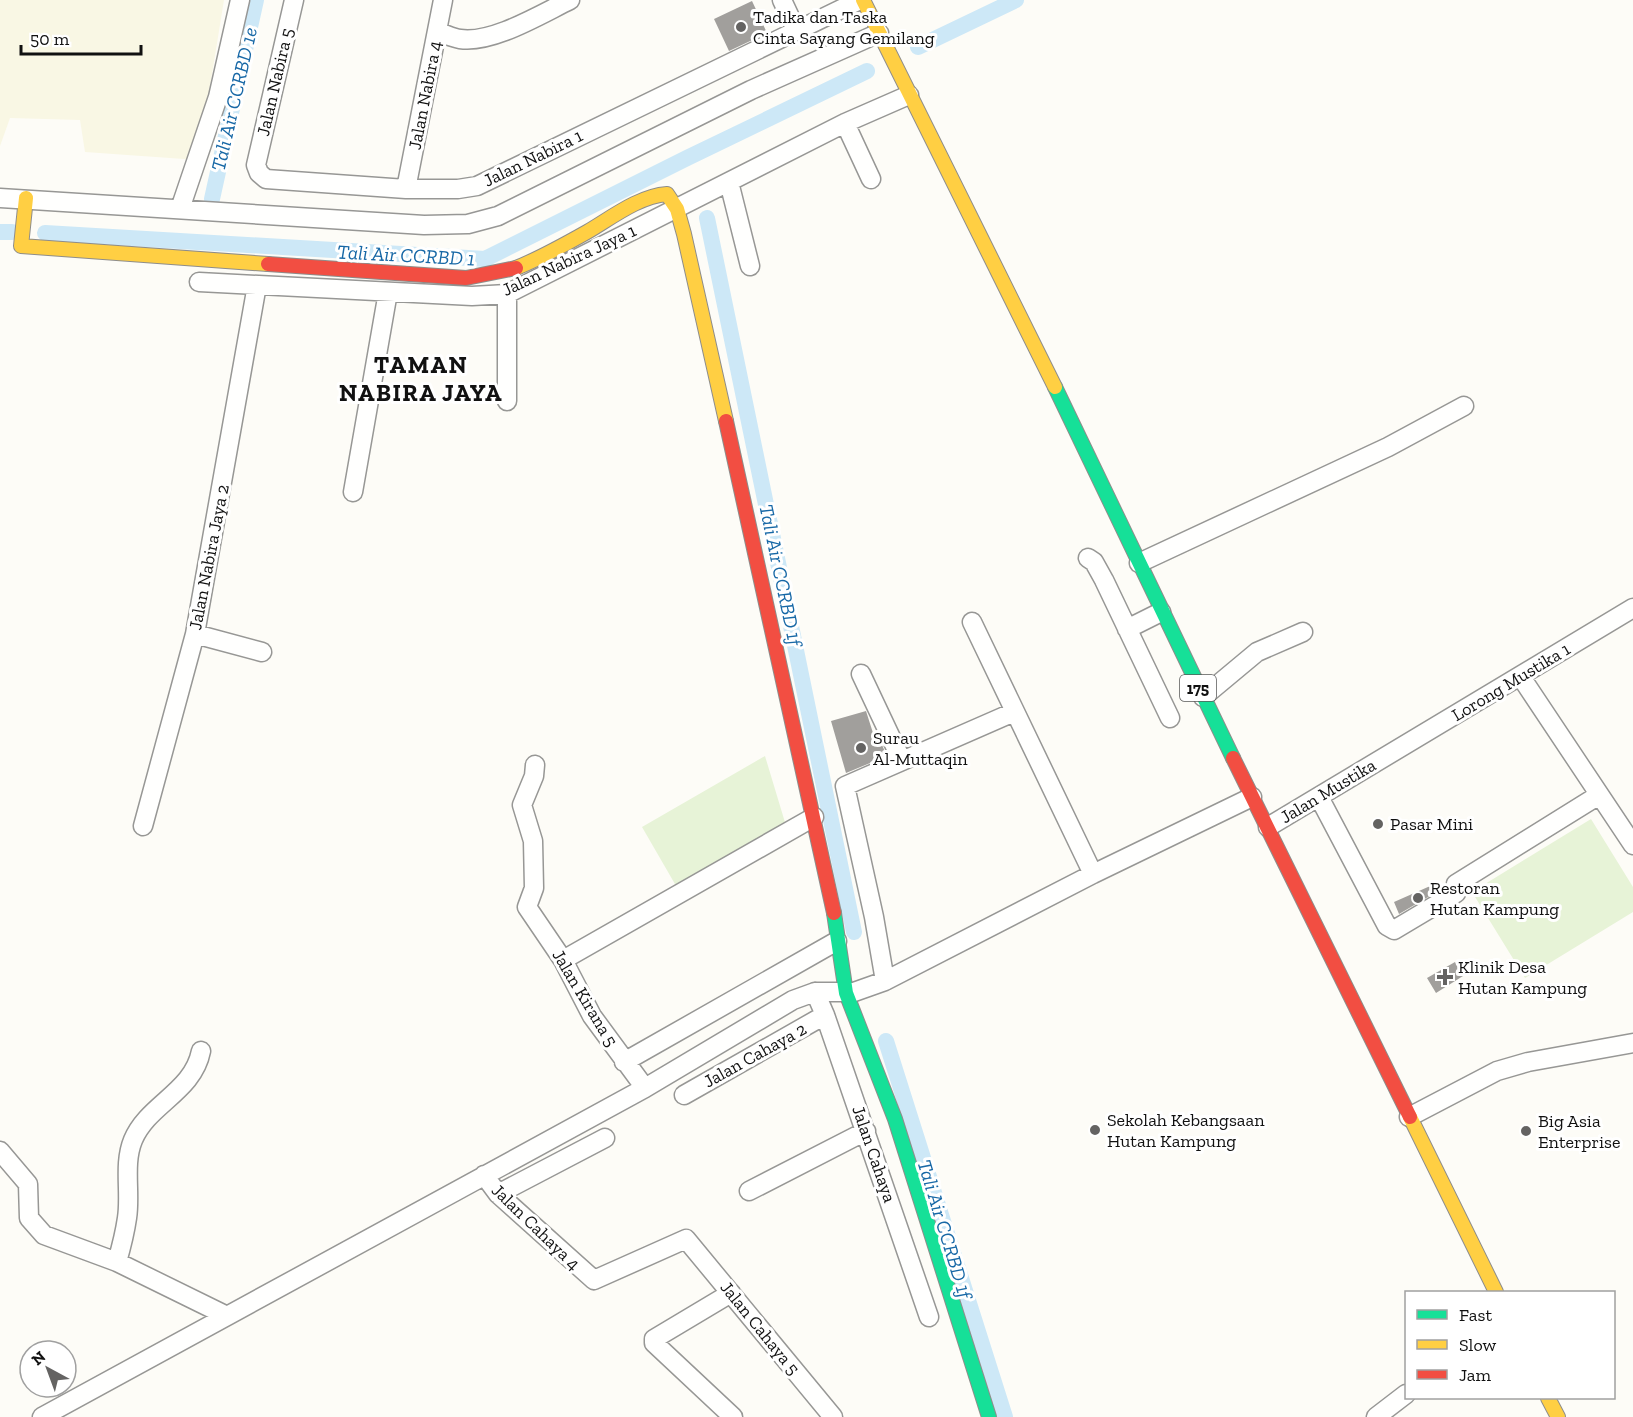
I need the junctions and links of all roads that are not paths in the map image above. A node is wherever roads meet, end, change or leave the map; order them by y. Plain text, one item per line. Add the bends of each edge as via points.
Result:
1 (240, 0) edge
2 (294, 0) edge
3 (443, 0) edge
4 (570, 0) edge
5 (782, 0) edge
6 (861, 0) edge
7 (796, 30) junction
8 (438, 32) junction
9 (879, 33) junction
10 (905, 88) junction
11 (844, 123) junction
12 (256, 165) joint
13 (871, 179) dead end
14 (729, 182) junction
15 (406, 189) junction
16 (0, 198) edge
17 (26, 198) junction
18 (180, 209) junction
19 (677, 209) junction
20 (750, 266) dead end
21 (200, 282) dead end
22 (257, 285) junction
23 (388, 291) junction
24 (507, 294) junction
25 (507, 400) dead end
26 (1464, 406) dead end
27 (354, 492) dead end
28 (1088, 558) dead end
29 (1139, 563) junction
30 (1161, 612) junction
31 (1630, 616) edge
32 (972, 622) dead end
33 (1127, 629) junction
34 (1303, 632) dead end
35 (195, 634) junction
36 (262, 652) dead end
37 (861, 674) dead end
38 (1521, 677) junction
39 (1203, 697) junction
40 (1014, 712) junction
41 (1170, 718) dead end
42 (1388, 755) joint
43 (902, 761) junction
44 (535, 765) dead end
45 (1599, 795) junction
46 (1252, 797) junction
47 (1319, 797) junction
48 (814, 817) junction
49 (143, 826) dead end
50 (1268, 827) junction
51 (1633, 845) edge
52 (1093, 874) junction
53 (837, 940) junction
54 (563, 960) junction
55 (885, 981) junction
56 (815, 992) junction
57 (846, 993) junction
58 (825, 1015) junction
59 (1633, 1043) edge
60 (201, 1051) dead end
61 (624, 1062) junction
62 (645, 1088) junction
63 (684, 1095) dead end
64 (1409, 1117) junction
65 (866, 1131) junction
66 (605, 1138) dead end
67 (0, 1151) edge
68 (484, 1175) junction
69 (749, 1191) dead end
70 (498, 1194) junction
71 (686, 1239) joint
72 (117, 1262) junction
73 (1496, 1291) edge
74 (731, 1293) junction
75 (225, 1315) junction
76 (929, 1317) dead end
77 (1405, 1395) edge
78 (1549, 1399) edge
79 (42, 1417) edge
80 (733, 1417) edge
81 (833, 1417) edge
82 (989, 1417) edge
83 (1376, 1417) edge
84 (1558, 1417) edge

1 - 18 street via 218,97
2 - 12 street, Jalan Nabira 5
3 - 8 street, Jalan Nabira 4
4 - 8 street via 477,39 460,39
5 - 7 street
6 - 7 street, Jalan Nabira 1
6 - 9 street, 175
7 - 15 street, Jalan Nabira 1 via 477,186
8 - 15 street, Jalan Nabira 4
9 - 10 street, 175
9 - 18 street via 751,90 540,197 486,220 424,225
10 - 11 street, Jalan Nabira Jaya 1
10 - 29 street, 175 via 1021,316
11 - 13 street
11 - 14 street, Jalan Nabira Jaya 1
12 - 15 street, Jalan Nabira 1 via 266,179
14 - 19 street, Jalan Nabira Jaya 1
14 - 20 street
16 - 17 street
17 - 18 street
17 - 19 street via 21,246 466,278 487,277 516,268 655,195 667,194
19 - 24 street, Jalan Nabira Jaya 1
19 - 48 street
21 - 22 street, Jalan Nabira Jaya 1
22 - 23 street, Jalan Nabira Jaya 1
22 - 35 street, Jalan Nabira Jaya 2
23 - 24 street, Jalan Nabira Jaya 1
23 - 27 street
24 - 25 street
26 - 29 street via 1388,447
28 - 33 street via 1104,580
29 - 30 street, 175
30 - 33 street
30 - 39 street, 175
31 - 38 street, Lorong Mustika 1
32 - 40 street
33 - 41 street
34 - 39 street via 1257,652
35 - 36 street
35 - 49 street, Jalan Nabira Jaya 2
37 - 43 street
38 - 42 street, Lorong Mustika 1
38 - 45 street
39 - 46 street, 175
40 - 43 street
40 - 52 street
42 - 47 street, Jalan Mustika
43 - 55 street via 848,783 843,790 874,917
44 - 54 street, Jalan Kirana 5 via 522,805 533,841 534,888 527,907
45 - 47 street via 1456,884 1456,893 1394,930 1387,926
45 - 51 street
46 - 50 street, 175
46 - 52 street
47 - 50 street, Jalan Mustika
48 - 53 street
48 - 54 street
50 - 64 street, 175
52 - 55 street
53 - 57 street
53 - 61 street
54 - 61 street, Jalan Kirana 5 via 592,1017
55 - 57 street
56 - 57 street
56 - 58 street, Jalan Cahaya
56 - 62 street via 793,1000
57 - 82 street via 894,1119
58 - 63 street, Jalan Cahaya 2
58 - 65 street, Jalan Cahaya
59 - 64 street via 1497,1071
60 - 72 street via 195,1071 132,1142 128,1217
61 - 62 street, Jalan Kirana 5
62 - 68 street
64 - 73 street, 175
65 - 69 street
65 - 76 street, Jalan Cahaya
66 - 70 street
67 - 72 street via 28,1184 29,1218 38,1230
68 - 70 street, Jalan Cahaya 4
68 - 75 street
70 - 71 street, Jalan Cahaya 4 via 594,1280
71 - 74 street, Jalan Cahaya 5
72 - 75 street
74 - 80 street via 654,1342
74 - 81 street, Jalan Cahaya 5
75 - 79 street
77 - 83 street
78 - 84 street

